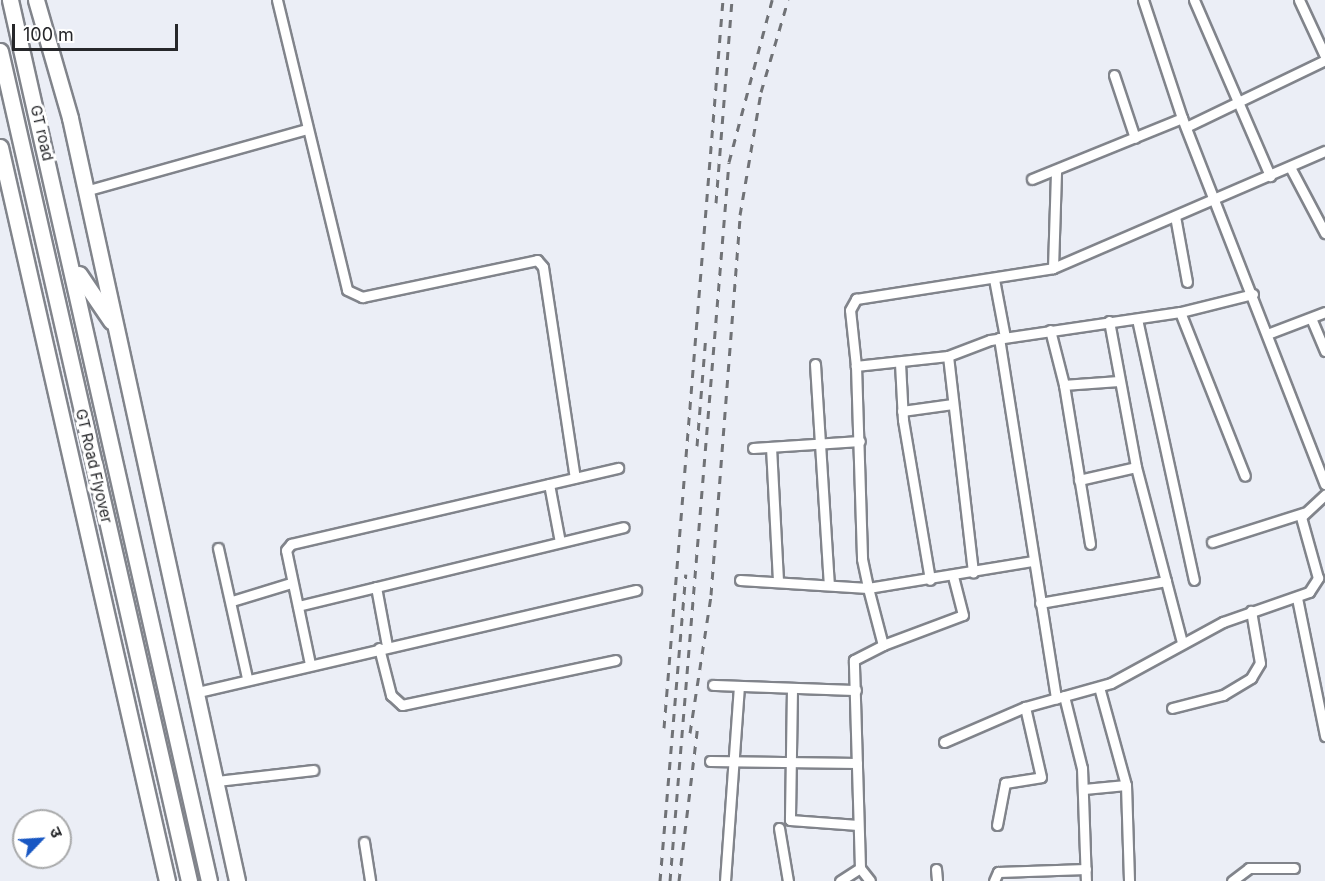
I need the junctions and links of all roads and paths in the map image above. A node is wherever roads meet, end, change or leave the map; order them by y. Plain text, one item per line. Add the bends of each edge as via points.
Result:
1 (10, 0) edge
2 (36, 0) edge
3 (277, 0) edge
4 (1143, 0) edge
5 (1194, 0) edge
6 (1299, 0) edge
7 (0, 51) edge
8 (1325, 56) edge
9 (1325, 60) edge
10 (1114, 75) dead end
11 (1242, 103) junction
12 (1182, 118) junction
13 (1186, 127) junction
14 (307, 129) junction
15 (1135, 138) junction
16 (0, 147) edge
17 (1325, 151) edge
18 (1290, 167) junction
19 (1056, 171) junction
20 (1270, 176) junction
21 (1032, 178) dead end
22 (85, 191) junction
23 (1216, 200) junction
24 (1175, 216) junction
25 (1325, 233) edge
26 (74, 266) junction
27 (1053, 268) junction
28 (994, 279) junction
29 (1187, 282) dead end
30 (1253, 294) junction
31 (1180, 312) junction
32 (1325, 312) edge
33 (1311, 318) junction
34 (1137, 319) junction
35 (1109, 321) junction
36 (1050, 330) junction
37 (117, 331) junction
38 (1269, 333) junction
39 (1002, 338) junction
40 (1325, 351) edge
41 (948, 356) junction
42 (900, 363) junction
43 (815, 364) dead end
44 (856, 366) junction
45 (1118, 381) junction
46 (1064, 385) junction
47 (953, 404) junction
48 (902, 411) junction
49 (860, 441) junction
50 (819, 444) junction
51 (771, 447) junction
52 (753, 448) dead end
53 (1136, 467) junction
54 (618, 468) dead end
55 (1245, 476) dead end
56 (575, 478) junction
57 (1079, 480) junction
58 (549, 484) junction
59 (1325, 484) edge
60 (1325, 495) edge
61 (1303, 513) junction
62 (624, 528) dead end
63 (560, 542) junction
64 (1212, 542) dead end
65 (1090, 544) dead end
66 (218, 548) dead end
67 (1032, 561) junction
68 (973, 573) junction
69 (953, 576) junction
70 (740, 580) dead end
71 (930, 580) junction
72 (1194, 580) dead end
73 (778, 581) junction
74 (1166, 581) junction
75 (291, 583) junction
76 (830, 584) junction
77 (1321, 585) edge
78 (376, 587) junction
79 (868, 588) junction
80 (636, 590) dead end
81 (1297, 598) junction
82 (232, 601) junction
83 (1040, 603) junction
84 (298, 606) junction
85 (1251, 611) junction
86 (1182, 642) junction
87 (884, 645) junction
88 (383, 647) junction
89 (615, 660) dead end
90 (310, 664) junction
91 (247, 678) junction
92 (713, 685) dead end
93 (1099, 687) junction
94 (739, 688) junction
95 (792, 689) junction
96 (856, 690) junction
97 (198, 692) junction
98 (1060, 698) junction
99 (1025, 707) junction
100 (1172, 708) dead end
101 (1325, 736) edge
102 (944, 742) dead end
103 (710, 761) dead end
104 (735, 761) junction
105 (792, 762) junction
106 (857, 763) junction
107 (313, 770) dead end
108 (217, 781) junction
109 (1126, 785) junction
110 (1084, 789) junction
111 (858, 825) junction
112 (997, 825) dead end
113 (779, 828) dead end
114 (364, 842) dead end
115 (860, 868) junction
116 (1294, 868) dead end
117 (936, 869) dead end
118 (1086, 869) junction
119 (167, 881) edge
120 (189, 881) edge
121 (209, 881) edge
122 (237, 881) edge
123 (370, 881) edge
124 (725, 881) edge
125 (788, 881) edge
126 (840, 881) edge
127 (870, 881) edge
128 (937, 881) edge
129 (994, 881) edge
130 (1086, 881) edge
131 (1129, 881) edge
132 (1232, 881) edge

1 - 26 highway, GT road
2 - 22 highway
3 - 14 street
4 - 12 street
5 - 11 street
6 - 8 street
7 - 120 highway, GT Road Flyover
9 - 11 street
10 - 15 street
11 - 13 street
11 - 20 street
12 - 13 street
12 - 15 street
13 - 23 street
14 - 22 street
14 - 56 street via 344,280 352,295 532,259 540,263
15 - 19 street
16 - 119 highway
17 - 18 street
18 - 20 street
18 - 25 street
19 - 21 street
19 - 27 street
20 - 23 street
22 - 37 highway
23 - 24 street
23 - 30 street
24 - 27 street
24 - 29 street
26 - 37 highway
26 - 121 highway, GT Road Flyover
27 - 28 street
28 - 39 street
28 - 44 street via 856,299 850,310
30 - 31 street
30 - 38 street
31 - 34 street
31 - 55 street
32 - 33 street
33 - 38 street
33 - 40 street
34 - 35 street
34 - 72 street
35 - 36 street
35 - 45 street
36 - 39 street
36 - 46 street
37 - 97 highway
38 - 59 street
39 - 41 street
39 - 67 street
41 - 42 street
41 - 47 street
42 - 44 street
42 - 48 street
43 - 50 street
44 - 49 street
45 - 46 street
45 - 53 street
46 - 57 street
47 - 48 street
47 - 68 street
48 - 71 street
49 - 50 street
49 - 79 street via 862,559
50 - 51 street
50 - 76 street
51 - 52 street
51 - 73 street
53 - 57 street
53 - 74 street
54 - 56 street
56 - 58 street
57 - 65 street
58 - 63 street
58 - 75 street via 291,544 286,550
60 - 61 street
61 - 64 street
61 - 77 street
62 - 63 street
63 - 78 street
66 - 82 street
67 - 68 street
67 - 83 street
68 - 69 street
69 - 71 street
69 - 87 street via 963,615
70 - 73 street
71 - 79 street
73 - 76 street
74 - 83 street
74 - 86 street
75 - 82 street
75 - 84 street
76 - 79 street
77 - 81 street
78 - 84 street
78 - 88 street
79 - 87 street
80 - 88 street
81 - 85 street
81 - 101 street
82 - 91 street
83 - 98 street
84 - 90 street
85 - 86 street
85 - 100 street via 1260,663 1251,678 1223,695
86 - 93 street
87 - 96 street via 854,660
88 - 89 street via 391,695 402,705
88 - 90 street
90 - 91 street
91 - 97 street
92 - 94 street
93 - 98 street
93 - 109 street
94 - 95 street
94 - 104 street
95 - 96 street
95 - 105 street
96 - 106 street
97 - 108 highway
98 - 99 street
98 - 110 street
99 - 102 street
99 - 112 street via 1041,777 1005,783
103 - 104 street
104 - 105 street
104 - 124 street
105 - 106 street
105 - 111 street via 790,820
106 - 111 street
107 - 108 street
108 - 122 highway
109 - 110 street
109 - 131 street
110 - 118 street
111 - 115 street
113 - 125 street
114 - 123 street
115 - 126 street
115 - 127 street
116 - 132 street via 1249,868
117 - 128 street
118 - 129 street via 998,872
118 - 130 street

